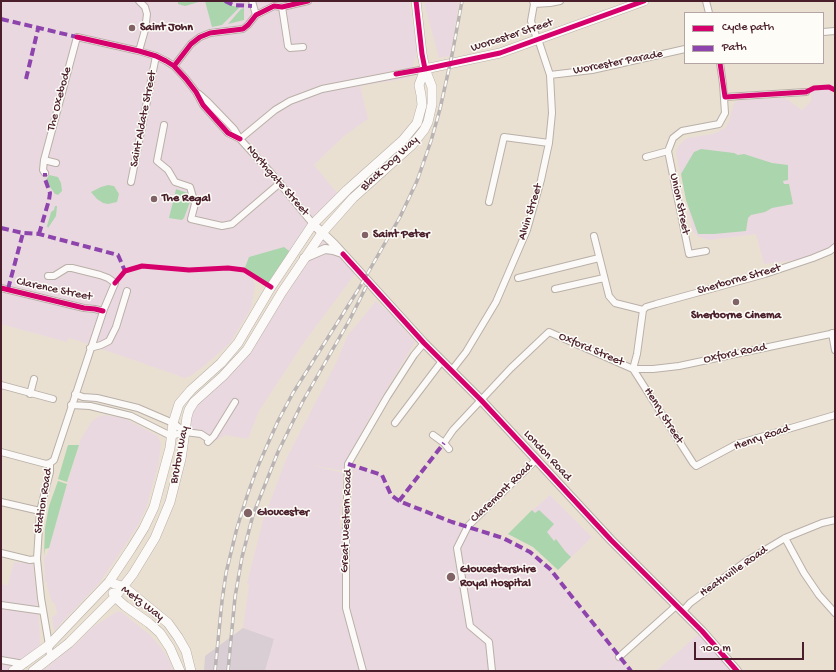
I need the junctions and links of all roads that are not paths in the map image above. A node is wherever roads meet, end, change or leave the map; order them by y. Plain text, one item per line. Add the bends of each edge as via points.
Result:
1 (139, 1) edge
2 (308, 1) edge
3 (560, 1) edge
4 (644, 1) edge
5 (706, 1) edge
6 (415, 2) edge
7 (533, 2) edge
8 (252, 3) edge
9 (632, 4) edge
10 (282, 7) junction
11 (709, 12) edge
12 (256, 15) junction
13 (835, 31) edge
14 (824, 32) edge
15 (76, 37) joint
16 (538, 39) junction
17 (303, 47) dead end
18 (684, 48) edge
19 (140, 51) junction
20 (156, 56) junction
21 (720, 64) edge
22 (174, 66) junction
23 (425, 69) junction
24 (550, 74) junction
25 (806, 92) dead end
26 (724, 96) junction
27 (164, 125) dead end
28 (240, 139) junction
29 (549, 143) junction
30 (668, 151) junction
31 (646, 157) dead end
32 (44, 160) junction
33 (56, 163) dead end
34 (45, 173) dead end
35 (131, 182) dead end
36 (280, 183) junction
37 (489, 202) dead end
38 (313, 224) junction
39 (322, 233) junction
40 (594, 236) dead end
41 (835, 247) edge
42 (706, 251) dead end
43 (343, 254) junction
44 (304, 258) junction
45 (599, 258) junction
46 (48, 276) dead end
47 (518, 278) dead end
48 (604, 278) junction
49 (1, 288) edge
50 (555, 290) dead end
51 (128, 291) dead end
52 (643, 310) junction
53 (104, 311) junction
54 (833, 333) edge
55 (424, 343) junction
56 (90, 348) junction
57 (835, 350) edge
58 (442, 361) junction
59 (634, 368) junction
60 (452, 370) junction
61 (34, 380) dead end
62 (1, 386) edge
63 (30, 394) junction
64 (75, 394) junction
65 (53, 399) dead end
66 (481, 400) junction
67 (235, 402) dead end
68 (72, 406) junction
69 (835, 414) edge
70 (173, 423) junction
71 (395, 423) dead end
72 (185, 432) junction
73 (433, 435) dead end
74 (171, 436) junction
75 (444, 443) junction
76 (449, 449) dead end
77 (1, 452) edge
78 (537, 459) junction
79 (50, 463) junction
80 (693, 463) joint
81 (1, 502) edge
82 (40, 511) junction
83 (835, 520) edge
84 (785, 538) junction
85 (1, 553) edge
86 (37, 559) junction
87 (109, 582) junction
88 (124, 587) junction
89 (115, 597) junction
90 (1, 605) edge
91 (676, 606) junction
92 (43, 611) junction
93 (682, 612) junction
94 (835, 613) edge
95 (49, 645) junction
96 (619, 657) dead end
97 (50, 658) junction
98 (1, 660) edge
99 (24, 664) junction
100 (734, 670) edge
101 (13, 671) edge
102 (33, 671) edge
103 (180, 671) edge
104 (191, 671) edge
105 (363, 671) edge
106 (492, 671) edge

1 - 19 street via 145,7 146,14
2 - 10 street
3 - 7 street
4 - 9 main road, Worcester Street
5 - 11 street
6 - 23 main road
7 - 16 street, Alvin Street via 531,20
8 - 12 street
9 - 16 main road, Worcester Street
10 - 12 street via 274,6
10 - 17 street via 288,46
12 - 22 street via 243,29 210,33 200,37 191,44
13 - 14 street
15 - 19 street, Northgate Street
15 - 32 street, The Oxebode
16 - 23 main road, Worcester Street via 494,54
16 - 24 street, Alvin Street
18 - 24 street, Worcester Parade via 592,70
19 - 20 street, Northgate Street
20 - 22 street, Northgate Street
20 - 35 street, Saint Aldate Street
21 - 26 street
22 - 28 street, Northgate Street via 228,134
23 - 28 street, Worcester Street via 322,89 290,101
23 - 38 main road, Black Dog Way via 419,85 422,105 417,123 403,140
23 - 39 main road, Black Dog Way via 432,87 432,104 424,130 412,145 353,198
24 - 29 street, Alvin Street via 552,113
25 - 26 street
26 - 30 street via 726,114 719,124 682,131 673,138
27 - 36 street via 157,161 168,170 175,182 190,188 195,204 191,219 222,226 232,224
28 - 36 street, Northgate Street
29 - 37 street via 504,137
29 - 60 street, Alvin Street via 531,217 519,251 496,302
30 - 31 street
30 - 42 street, Union Street via 689,254
32 - 33 street
32 - 34 street, The Oxebode
36 - 38 street, Northgate Street
38 - 39 main road, London Road
38 - 70 main road, Bruton Way via 238,343 221,363 183,398
39 - 43 main road, London Road
39 - 44 main road, Bruton Way
40 - 45 street
41 - 52 street, Sherborne Street via 813,258 765,274 656,304
43 - 44 main road via 326,249
43 - 55 main road, London Road
44 - 72 main road, Bruton Way via 247,350 194,402 189,410
45 - 47 street
45 - 48 street
46 - 53 street, Station Road via 72,268 116,282
48 - 50 street
48 - 52 street via 609,296 615,303
49 - 53 street, Clarence Street
51 - 56 street via 109,341
52 - 59 street
53 - 56 street, Station Road
54 - 57 street
54 - 59 street, Oxford Road via 679,366
55 - 58 main road, London Road
55 - 105 street, Great Western Road via 387,397 348,464 346,608
56 - 64 street, Station Road
58 - 60 main road, London Road
58 - 71 street
59 - 66 street, Oxford Street via 549,332 516,362
59 - 80 street, Henry Street
60 - 66 main road, London Road
61 - 63 street
62 - 63 street
63 - 65 street
64 - 68 street, Station Road
64 - 70 street, Bruton Way via 138,408
66 - 75 street
66 - 78 main road, London Road
67 - 72 street via 207,440 201,434
68 - 74 street, Bruton Way via 90,406 131,416
68 - 79 street, Station Road via 54,460
69 - 80 street, Henry Road via 737,444 700,465 696,466
70 - 72 street
70 - 74 main road, Bruton Way
72 - 74 street
72 - 88 main road, Bruton Way via 170,502 155,538
73 - 75 street
74 - 87 main road, Bruton Way via 154,507
75 - 76 street
77 - 79 street
78 - 91 main road, London Road
78 - 106 street, Claremont Road via 468,526 457,548 470,626 489,642
79 - 82 street, Station Road
81 - 82 street
82 - 86 street, Station Road
83 - 84 street, Heathville Road
84 - 93 street, Heathville Road via 745,562 690,603
84 - 94 street via 804,573
85 - 86 street via 30,560
86 - 92 street, Station Road
87 - 88 main road, Metz Way
87 - 89 main road, Metz Way
87 - 95 main road, Bruton Way
88 - 89 main road, Bruton Way
88 - 104 main road, Metz Way via 168,623 186,651
89 - 97 main road, Bruton Way via 69,643
89 - 103 main road, Metz Way via 160,634 170,648
90 - 92 street
91 - 93 main road, London Road
91 - 96 street
92 - 95 street, Station Road
93 - 100 main road, London Road via 702,631
95 - 97 street, Station Road
95 - 99 main road, Bruton Way
97 - 102 main road, Bruton Way
98 - 99 street
99 - 101 main road, Bruton Way

